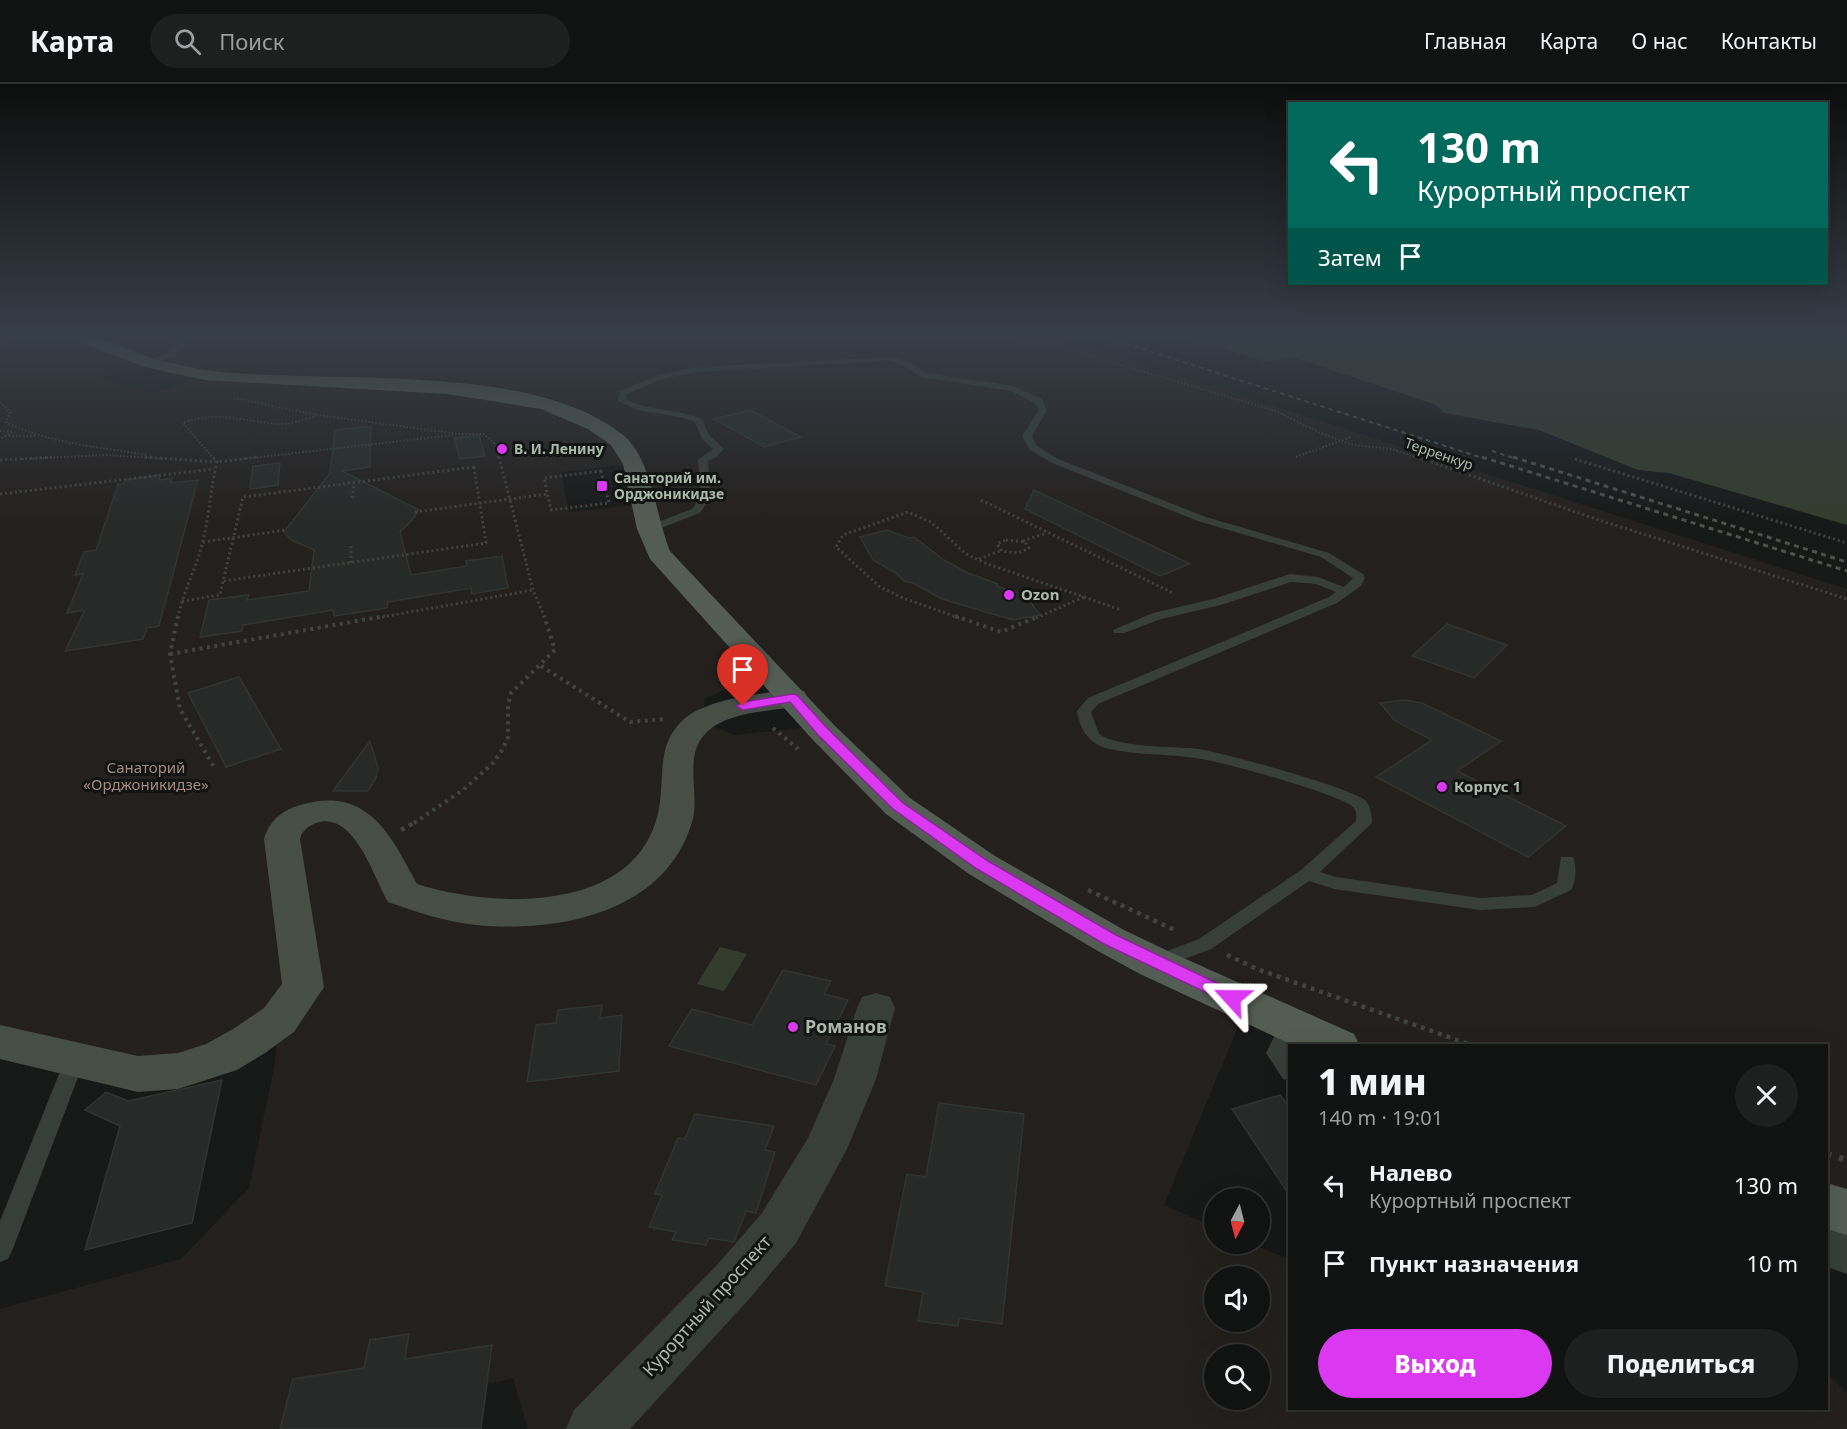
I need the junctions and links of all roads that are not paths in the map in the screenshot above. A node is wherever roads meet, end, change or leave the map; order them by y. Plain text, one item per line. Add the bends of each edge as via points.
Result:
1 (522, 399) edge
2 (622, 399) edge
3 (1035, 399) edge
4 (649, 529) junction
5 (1346, 592) junction
6 (1119, 630) dead end
7 (793, 698) junction
8 (1567, 861) dead end
9 (1306, 874) junction
10 (1155, 963) junction
11 (876, 1008) dead end
12 (1290, 1024) junction
13 (0, 1042) edge
14 (1334, 1044) edge
15 (75, 1059) junction
16 (1288, 1070) edge
17 (0, 1251) edge
18 (593, 1429) edge

1 - 4 main road via 547,404 595,425 618,441 634,464
2 - 4 lane via 628,405 699,421 707,440 719,449 703,460 706,497 696,511
3 - 5 lane via 1043,410 1027,436 1033,448 1055,461 1202,519 1325,555 1357,574 1357,584
4 - 7 main road via 659,554
5 - 6 lane via 1318,581 1290,578
5 - 9 lane via 1093,701 1084,711 1089,734 1110,745 1201,754 1302,782 1359,803 1364,823
7 - 10 main road via 898,806 982,865
7 - 15 street via 743,706 694,727 678,753 675,818 659,857 625,888 578,906 529,913 478,911 420,901 402,893 376,842 355,818 338,809 316,810 295,818 284,832 284,859 303,987 279,1020 221,1057 178,1071 138,1074
8 - 9 lane via 1564,886 1535,901 1480,904 1335,884
9 - 10 lane via 1205,944
10 - 12 main road
11 - 18 street, Курортный проспект via 855,1079 825,1149 779,1228
12 - 14 main road
12 - 16 lane via 1276,1053
13 - 15 street
15 - 17 lane

